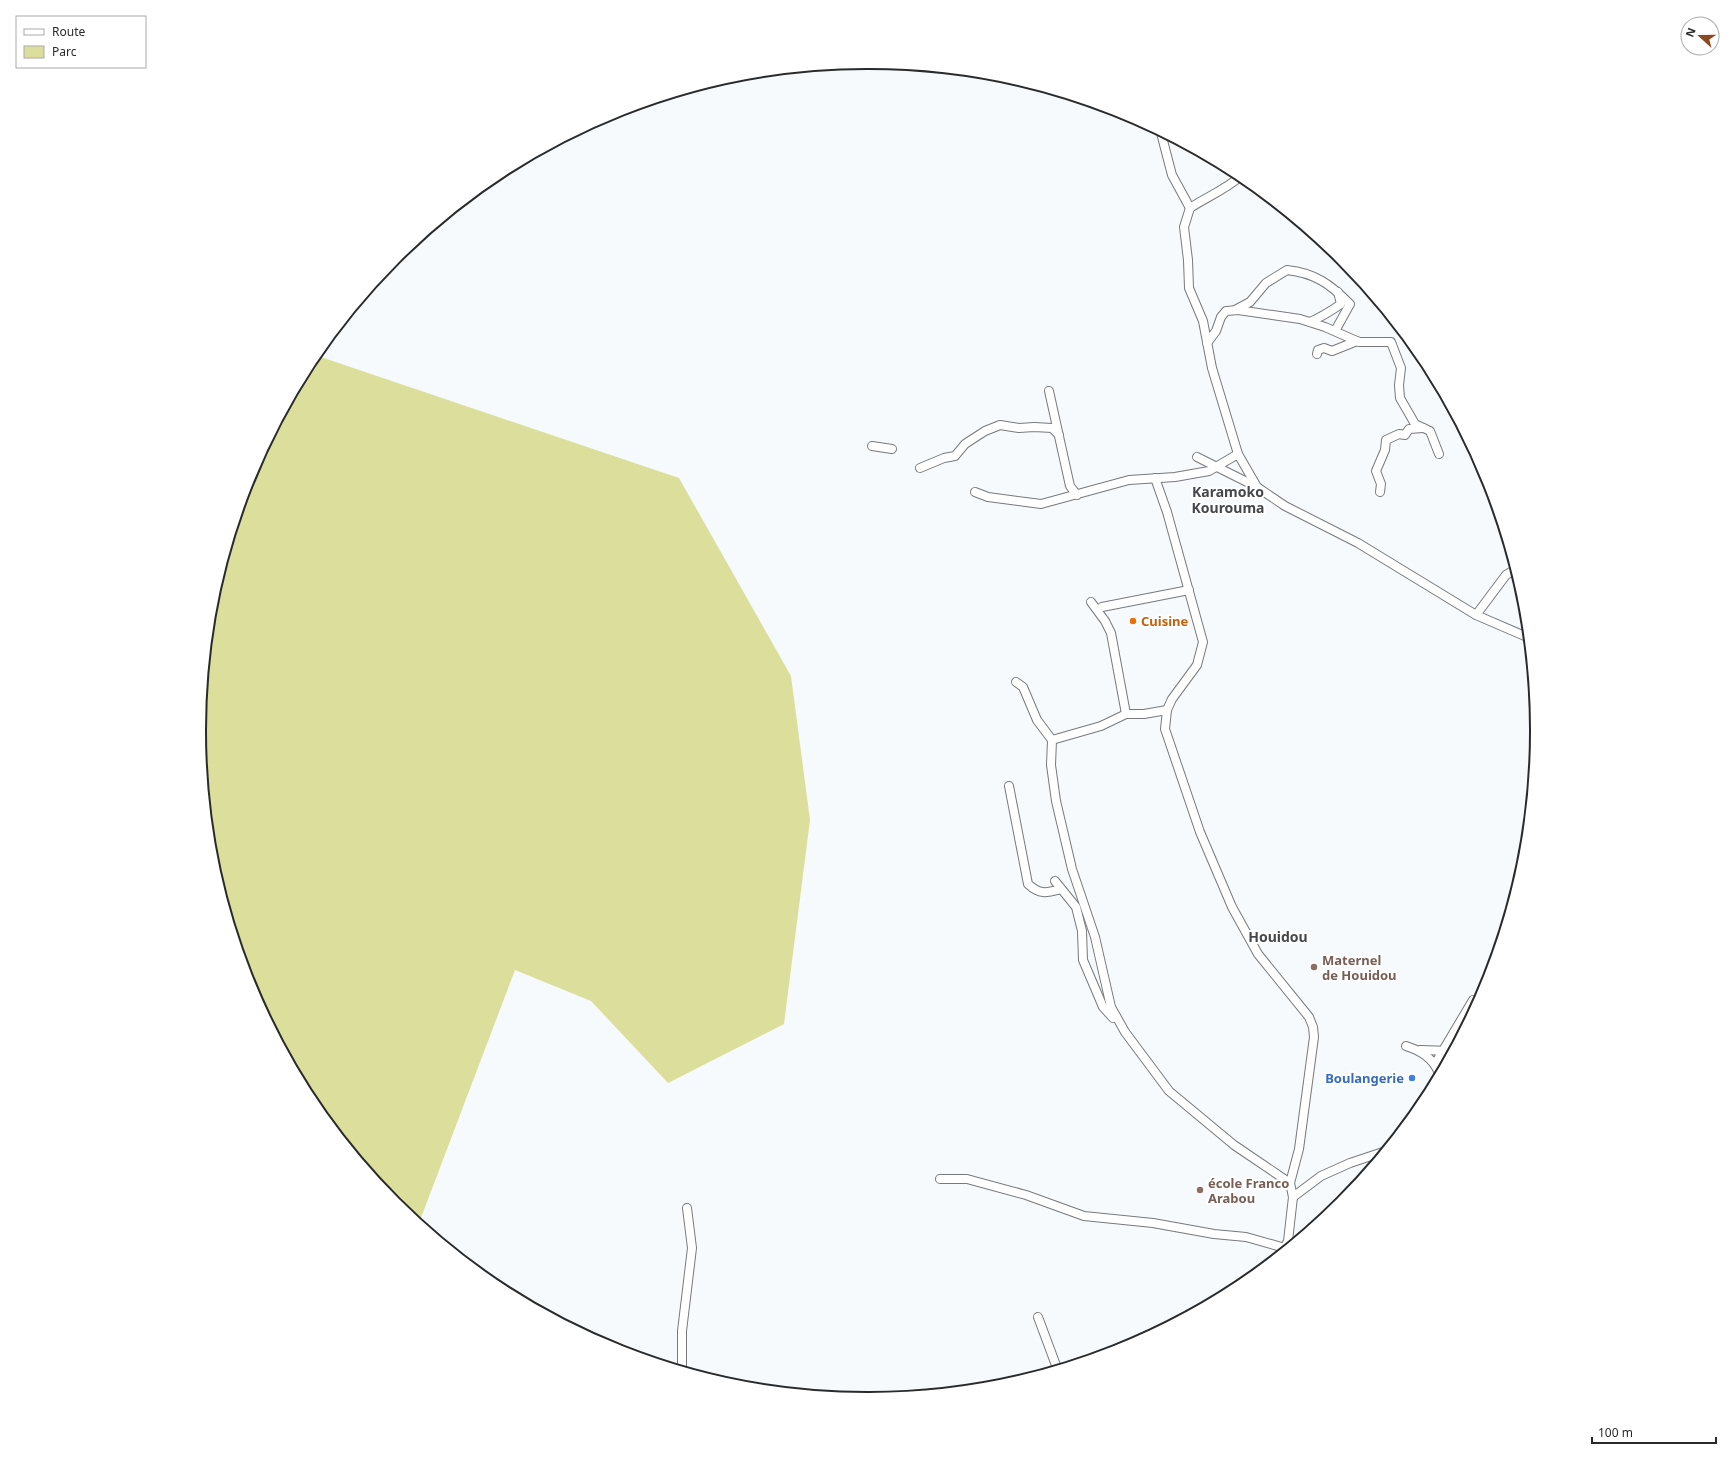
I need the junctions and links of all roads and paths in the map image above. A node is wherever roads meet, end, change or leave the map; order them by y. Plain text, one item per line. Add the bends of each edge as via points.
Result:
1 (1162, 138) edge
2 (1236, 180) edge
3 (1190, 208) junction
4 (1338, 292) junction
5 (1235, 310) junction
6 (1310, 322) junction
7 (1336, 331) junction
8 (1356, 341) junction
9 (1207, 343) junction
10 (1318, 354) dead end
11 (1049, 391) dead end
12 (1423, 428) junction
13 (1059, 435) junction
14 (872, 446) dead end
15 (892, 449) dead end
16 (1238, 454) junction
17 (1439, 454) dead end
18 (1197, 457) dead end
19 (1216, 466) junction
20 (920, 468) dead end
21 (1155, 478) junction
22 (1257, 487) junction
23 (975, 492) dead end
24 (1380, 492) dead end
25 (1077, 495) junction
26 (1510, 572) edge
27 (1189, 590) junction
28 (1091, 602) dead end
29 (1102, 607) dead end
30 (1476, 615) junction
31 (1523, 635) edge
32 (1016, 682) dead end
33 (1167, 710) junction
34 (1126, 714) junction
35 (1052, 740) junction
36 (1009, 786) dead end
37 (1055, 881) dead end
38 (1061, 889) junction
39 (1123, 1029) junction
40 (1406, 1046) dead end
41 (1420, 1050) junction
42 (1447, 1051) edge
43 (1445, 1053) edge
44 (1435, 1064) junction
45 (1437, 1068) edge
46 (1375, 1155) edge
47 (940, 1179) dead end
48 (1290, 1183) junction
49 (1293, 1197) junction
50 (687, 1208) dead end
51 (1287, 1242) edge
52 (1284, 1244) edge
53 (1038, 1317) dead end
54 (1056, 1364) edge
55 (682, 1365) edge

1 - 3 street via 1172,175
2 - 3 street
3 - 9 street via 1184,227 1189,288 1203,321
4 - 5 street via 1312,275 1287,270 1266,283 1250,302
4 - 6 street via 1341,304
4 - 7 street via 1350,304
5 - 6 street
5 - 9 street via 1221,316 1216,331
6 - 7 street
7 - 8 street
8 - 10 street via 1332,351 1324,348 1318,350
8 - 12 street via 1392,342 1402,368 1400,398 1415,424
9 - 16 street
11 - 13 street
12 - 17 street via 1430,431
12 - 24 street via 1409,429 1405,435 1399,434 1386,440 1385,450 1376,471 1381,484
13 - 20 street via 1052,428 1000,425 978,435 955,456
13 - 25 street via 1070,486
14 - 15 street
16 - 19 street
16 - 22 street
18 - 19 street
19 - 21 street via 1209,470 1175,477
19 - 22 street
21 - 25 street via 1129,480
21 - 27 street
22 - 30 street via 1285,506 1358,544
23 - 25 street via 988,497 1040,504
26 - 30 street
27 - 29 street
27 - 33 street via 1203,642 1197,665
28 - 34 street via 1106,621 1111,633
30 - 31 street
32 - 35 street via 1023,687 1037,720
33 - 34 street
33 - 48 street via 1165,729 1200,832 1232,907 1258,954 1309,1017 1313,1027 1314,1037 1299,1149
34 - 35 street via 1101,726
35 - 39 street via 1051,765 1056,801 1072,870 1096,937 1108,999
36 - 38 street via 1028,884 1033,889 1046,893
37 - 38 street
38 - 39 street via 1076,907 1082,931 1082,960 1091,981 1103,1007
39 - 48 street via 1169,1091 1234,1145
40 - 41 street
41 - 42 street
41 - 44 street
43 - 44 street
44 - 45 street
46 - 49 street via 1321,1176
47 - 52 street via 967,1179 1026,1195 1084,1216 1153,1223
48 - 49 street
49 - 51 street
50 - 55 street via 692,1248 682,1331
53 - 54 street

